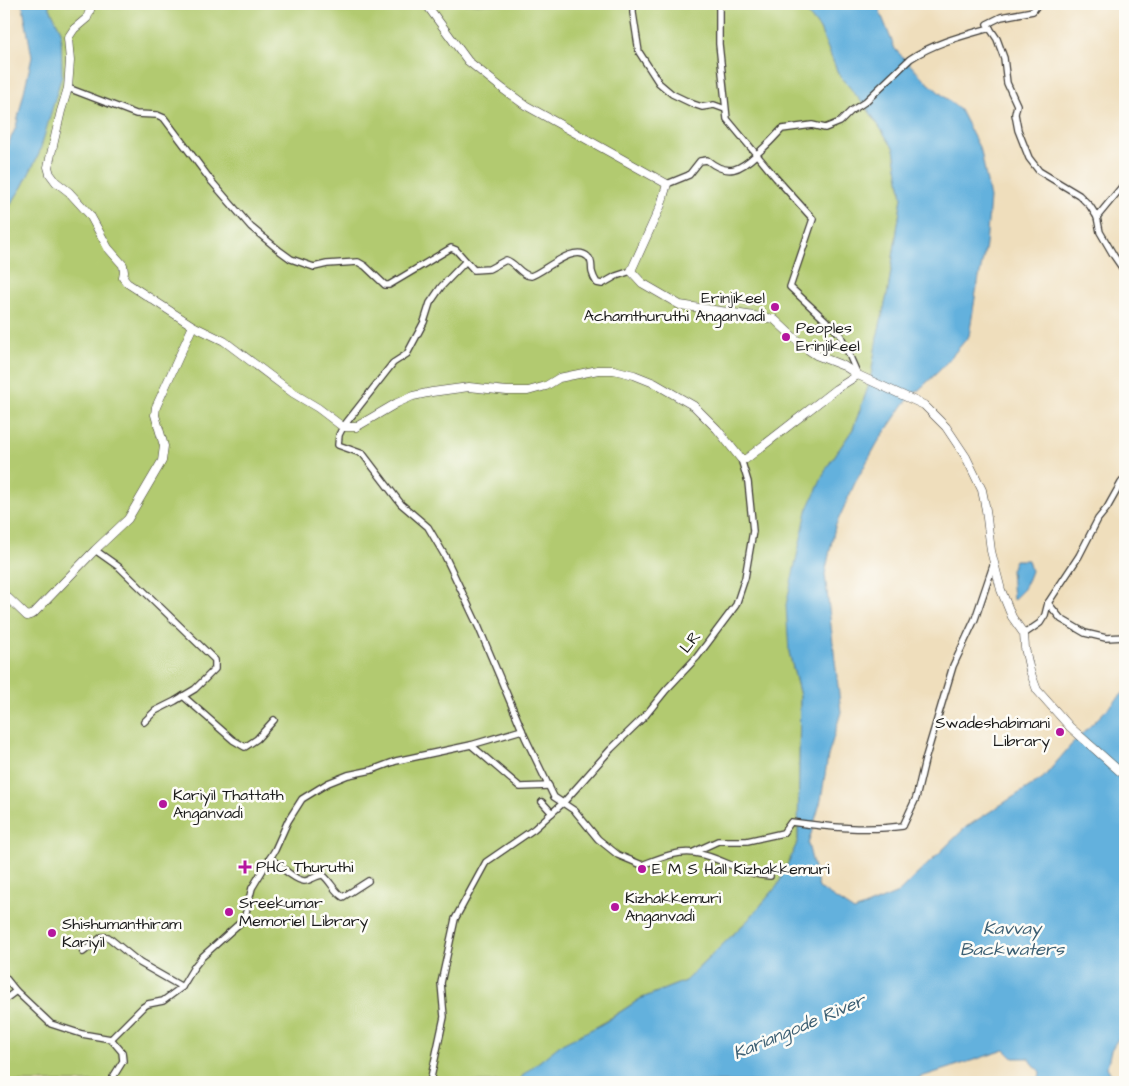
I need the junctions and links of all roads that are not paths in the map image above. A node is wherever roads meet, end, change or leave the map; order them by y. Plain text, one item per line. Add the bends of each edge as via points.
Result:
1 (90, 4) edge
2 (426, 4) edge
3 (633, 4) edge
4 (719, 4) edge
5 (1038, 4) edge
6 (990, 28) junction
7 (68, 88) junction
8 (726, 109) junction
9 (756, 155) junction
10 (1125, 183) edge
11 (666, 184) junction
12 (1097, 217) junction
13 (465, 262) junction
14 (631, 271) junction
15 (1125, 272) edge
16 (194, 326) junction
17 (858, 375) junction
18 (344, 427) junction
19 (741, 459) junction
20 (1125, 478) edge
21 (95, 550) junction
22 (994, 562) junction
23 (4, 594) edge
24 (1048, 603) junction
25 (1024, 634) junction
26 (1125, 637) edge
27 (183, 696) junction
28 (274, 720) dead end
29 (144, 722) dead end
30 (522, 730) junction
31 (471, 745) junction
32 (1125, 776) edge
33 (549, 786) junction
34 (542, 802) dead end
35 (563, 803) junction
36 (552, 813) junction
37 (693, 852) junction
38 (270, 858) junction
39 (770, 876) dead end
40 (368, 881) dead end
41 (83, 952) dead end
42 (4, 976) edge
43 (182, 987) junction
44 (16, 991) junction
45 (4, 1000) edge
46 (112, 1039) junction
47 (110, 1082) edge
48 (430, 1082) edge

1 - 7 street via 86,18 68,38
2 - 11 street via 468,61 502,89
3 - 8 street via 639,52 659,82 672,94 702,108 714,105
4 - 8 street via 719,44
5 - 6 street via 1033,11 994,19 988,24
6 - 9 street via 917,55 840,122 826,128 812,125 782,129
6 - 12 street via 1004,58 1007,83 1017,105 1018,130 1029,158 1040,172 1085,201
7 - 13 street via 136,114 164,118 251,227 291,259 314,267 358,262 385,285 451,248
7 - 16 street via 50,154 50,174 90,215 108,248 123,265 123,278 127,283
8 - 9 street via 727,119
9 - 11 street via 747,165 730,171 700,160 689,175
9 - 17 street via 813,220 790,287 840,334
10 - 12 street
11 - 14 street via 661,204
12 - 15 street via 1100,232
13 - 14 street via 480,271 506,260 526,276 531,276 578,253 588,256 592,262 597,283 602,284
13 - 18 street via 430,303 407,354 393,363
14 - 17 street via 642,282 680,305 774,319 810,351
16 - 18 street via 224,341
16 - 21 street via 156,407 164,446 162,461 128,520
17 - 19 street via 765,446
17 - 22 street via 924,405 946,428 982,490
18 - 19 street via 356,427 413,396 469,387 528,391 559,378 614,370 654,384 694,406
18 - 30 street via 338,435 338,445 363,454 402,504 428,527 479,628
19 - 35 street, LR via 748,482 753,531 745,578 736,605 697,657
20 - 24 street
21 - 23 street via 33,614 27,616
21 - 27 street via 119,568 216,660 215,669
22 - 25 street via 1008,608
22 - 37 street via 975,619 953,666 916,798 903,826 839,828 791,822 782,833 747,841 718,841
24 - 25 street via 1040,623
24 - 26 street via 1061,619 1085,632 1106,638
25 - 32 street via 1030,671 1037,690 1070,727
27 - 28 street via 245,747
27 - 29 street via 155,711
30 - 31 street
30 - 33 street
31 - 33 street via 520,787
31 - 38 street via 396,761 328,783 302,799
33 - 35 street via 554,797
34 - 36 street
35 - 36 street, LR
35 - 37 street via 575,811 604,845 642,865 670,855
36 - 48 street, LR via 486,862 456,919 441,984 444,1017
37 - 39 street via 756,875
38 - 40 street via 297,879 306,881 323,875 344,897
38 - 43 street via 252,888 241,922 202,957
41 - 43 street via 102,937 108,937 140,963
42 - 44 street
43 - 46 street via 163,1001 148,1004
44 - 45 street
44 - 46 street via 50,1024
46 - 47 street via 122,1052 123,1061

